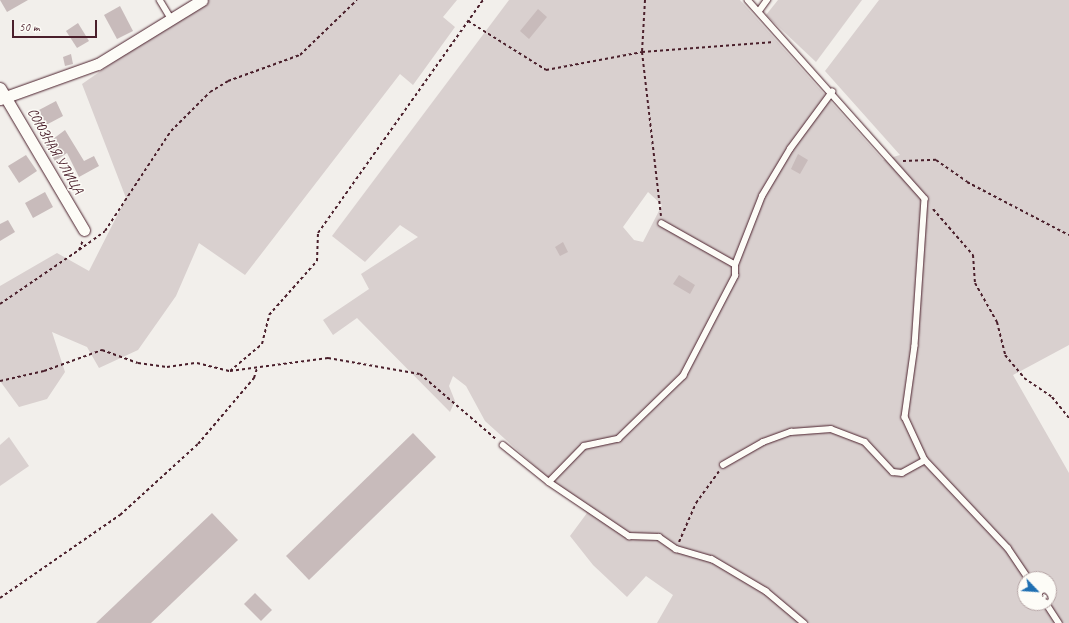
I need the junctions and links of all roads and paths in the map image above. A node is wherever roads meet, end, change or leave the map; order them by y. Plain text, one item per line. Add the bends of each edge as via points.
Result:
1 (160, 0) edge
2 (202, 0) edge
3 (357, 0) edge
4 (483, 0) edge
5 (645, 0) edge
6 (748, 0) edge
7 (767, 0) edge
8 (759, 11) junction
9 (172, 20) junction
10 (468, 21) junction
11 (787, 42) junction
12 (642, 52) junction
13 (832, 92) junction
14 (2, 94) edge
15 (893, 161) junction
16 (925, 200) junction
17 (662, 224) joint
18 (84, 230) joint
19 (1069, 236) edge
20 (79, 250) junction
21 (734, 265) junction
22 (0, 304) edge
23 (256, 368) junction
24 (230, 371) junction
25 (0, 381) edge
26 (1069, 418) edge
27 (503, 445) joint
28 (925, 460) junction
29 (724, 465) joint
30 (549, 482) junction
31 (676, 549) junction
32 (1024, 571) edge
33 (0, 598) edge
34 (1051, 611) edge
35 (804, 623) edge
36 (1059, 623) edge

1 - 9 lane
2 - 9 street
3 - 20 path via 300,55 228,81 210,92 167,136 105,232
4 - 10 path
5 - 12 path
6 - 8 lane
7 - 8 lane
8 - 11 lane
9 - 14 street via 98,64
10 - 12 path via 546,70
10 - 24 path via 318,233 316,261 269,315 262,344
11 - 12 path
11 - 13 lane
12 - 17 path
13 - 15 lane
13 - 21 lane via 790,149 762,196
14 - 18 street, СОЮЗНАЯ УЛИЦА
15 - 16 lane
15 - 19 path via 936,160 967,182
16 - 26 path via 972,255 974,283 997,322 1005,355 1024,378 1052,397
16 - 28 lane via 915,346 905,417
17 - 21 lane
18 - 20 path
20 - 22 path
21 - 30 lane via 735,276 683,376 618,439 584,446
23 - 24 path
23 - 27 path via 328,358 420,374
23 - 33 path via 254,378 198,444 120,515
24 - 25 path via 197,362 167,367 138,363 102,350 44,371
27 - 30 lane
28 - 29 lane via 902,473 893,472 866,442 831,429 784,435 763,442
28 - 32 lane via 1008,548
29 - 31 path via 696,503
30 - 31 lane via 629,536 659,537
31 - 35 lane via 712,560 766,591
34 - 36 lane

